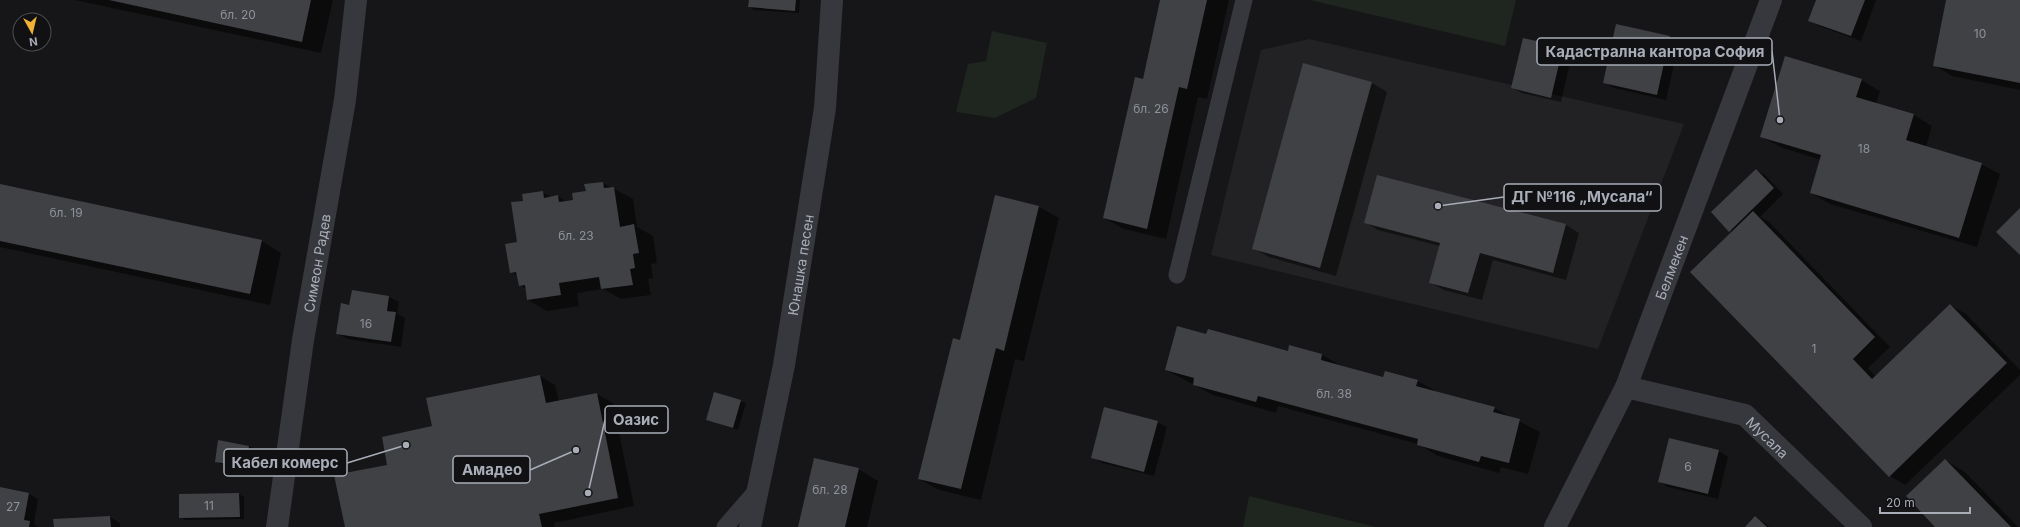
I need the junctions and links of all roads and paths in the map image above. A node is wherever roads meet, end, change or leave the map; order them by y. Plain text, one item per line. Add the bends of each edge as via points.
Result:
1 (356, 0) edge
2 (832, 0) edge
3 (1244, 0) edge
4 (1771, 0) edge
5 (1177, 275) dead end
6 (1626, 387) junction
7 (758, 489) junction
8 (277, 527) edge
9 (725, 527) edge
10 (750, 527) edge
11 (1555, 527) edge
12 (1861, 527) edge

1 - 8 street, Симеон Радев via 345,100 303,340
2 - 7 street, Юнашка песен via 825,108 784,365
3 - 5 lane
4 - 6 street, Белмекен
6 - 11 street, Белмекен
6 - 12 street, Мусала via 1745,415
7 - 9 lane
7 - 10 street, Юнашка песен

